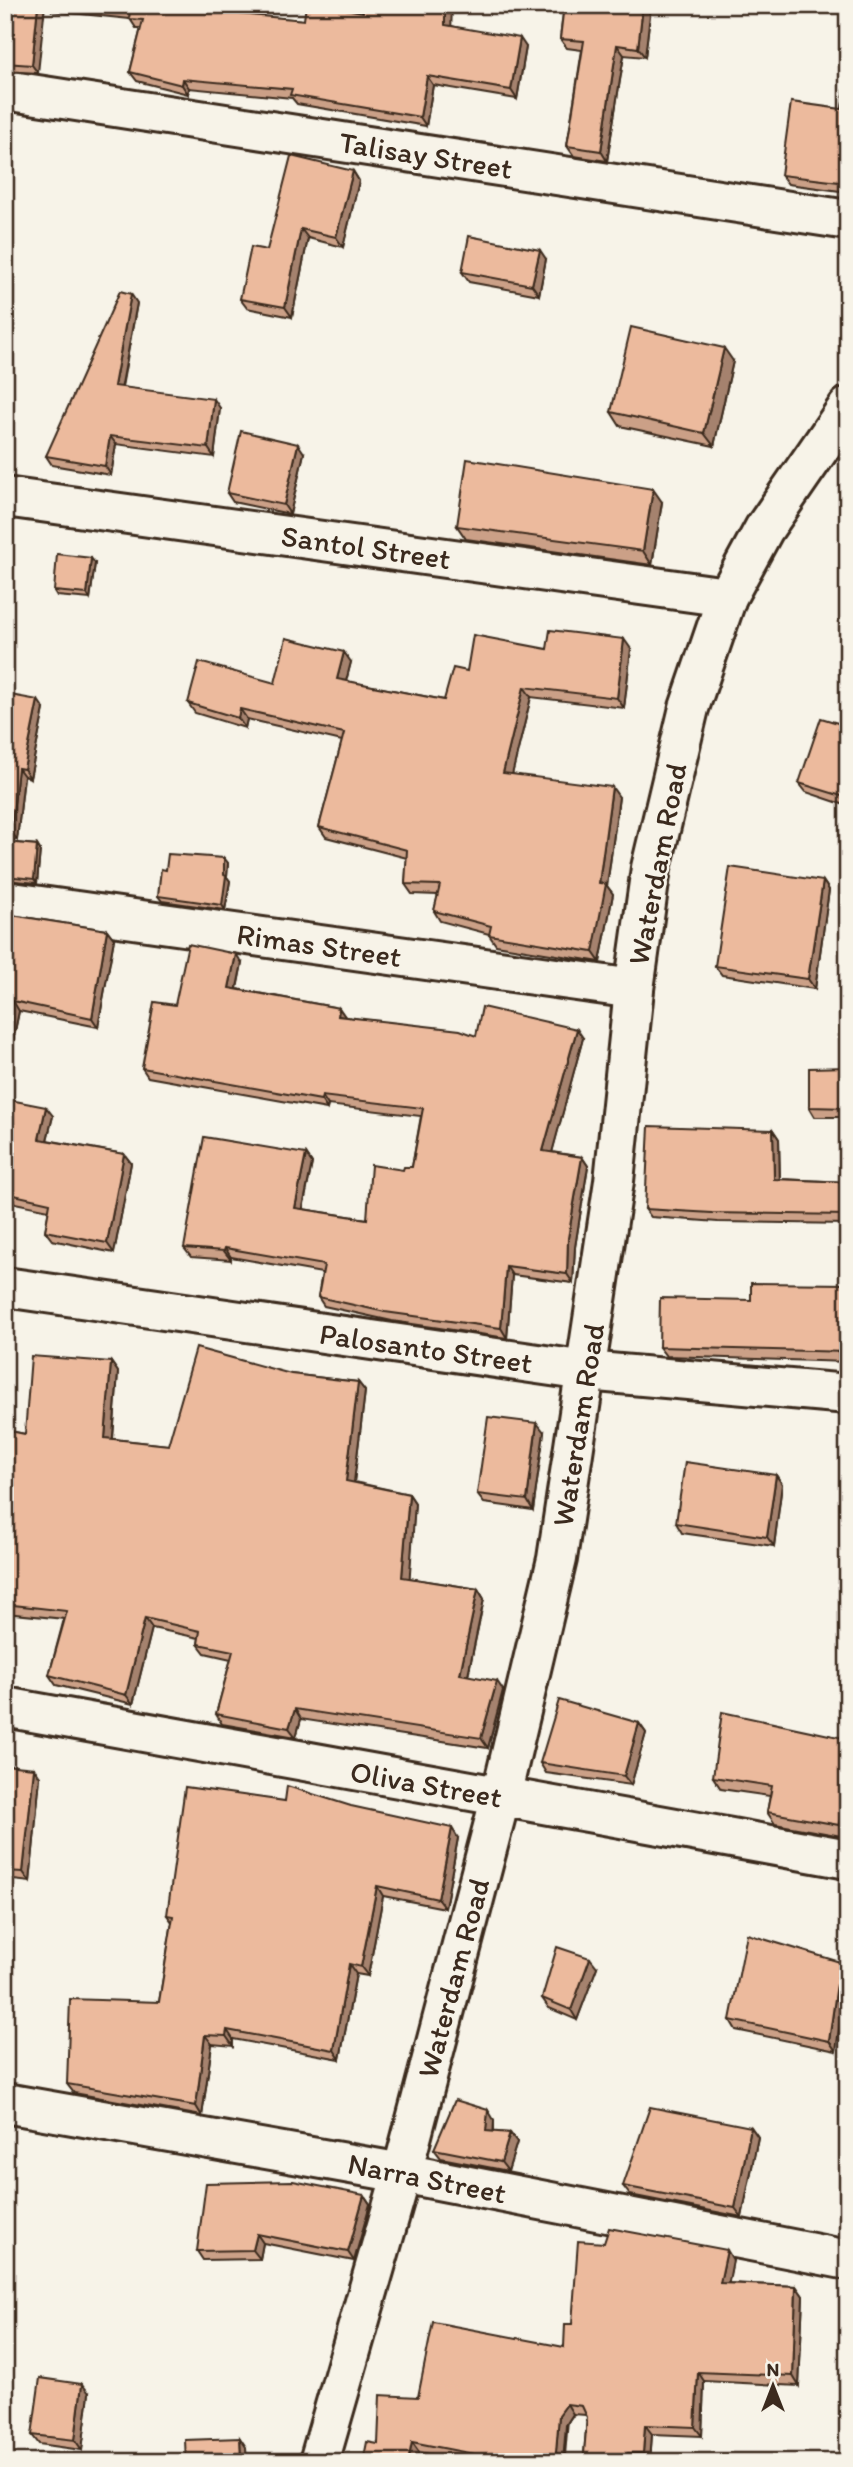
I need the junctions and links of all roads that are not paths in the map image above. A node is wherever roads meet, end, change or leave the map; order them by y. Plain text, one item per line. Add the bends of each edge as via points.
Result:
1 (5, 90) edge
2 (848, 220) edge
3 (848, 407) edge
4 (5, 497) edge
5 (727, 597) junction
6 (5, 901) edge
7 (634, 989) junction
8 (5, 1287) edge
9 (586, 1371) junction
10 (843, 1394) edge
11 (5, 1707) edge
12 (501, 1796) junction
13 (848, 1859) edge
14 (5, 2104) edge
15 (402, 2173) junction
16 (848, 2260) edge
17 (580, 2426) edge
18 (319, 2462) edge
19 (577, 2462) edge

1 - 2 street, Talisay Street
3 - 5 street, Waterdam Road via 764,529
4 - 5 street, Santol Street
5 - 7 street, Waterdam Road via 689,708 651,868
6 - 7 street, Rimas Street
7 - 9 street, Waterdam Road via 614,1181
8 - 9 street, Palosanto Street
9 - 10 street, Palosanto Street
9 - 12 street, Waterdam Road via 557,1559
11 - 12 street, Oliva Street
12 - 13 street, Oliva Street
12 - 15 street, Waterdam Road
14 - 15 street, Narra Street
15 - 16 street, Narra Street
15 - 18 street, Waterdam Road
17 - 19 lane

